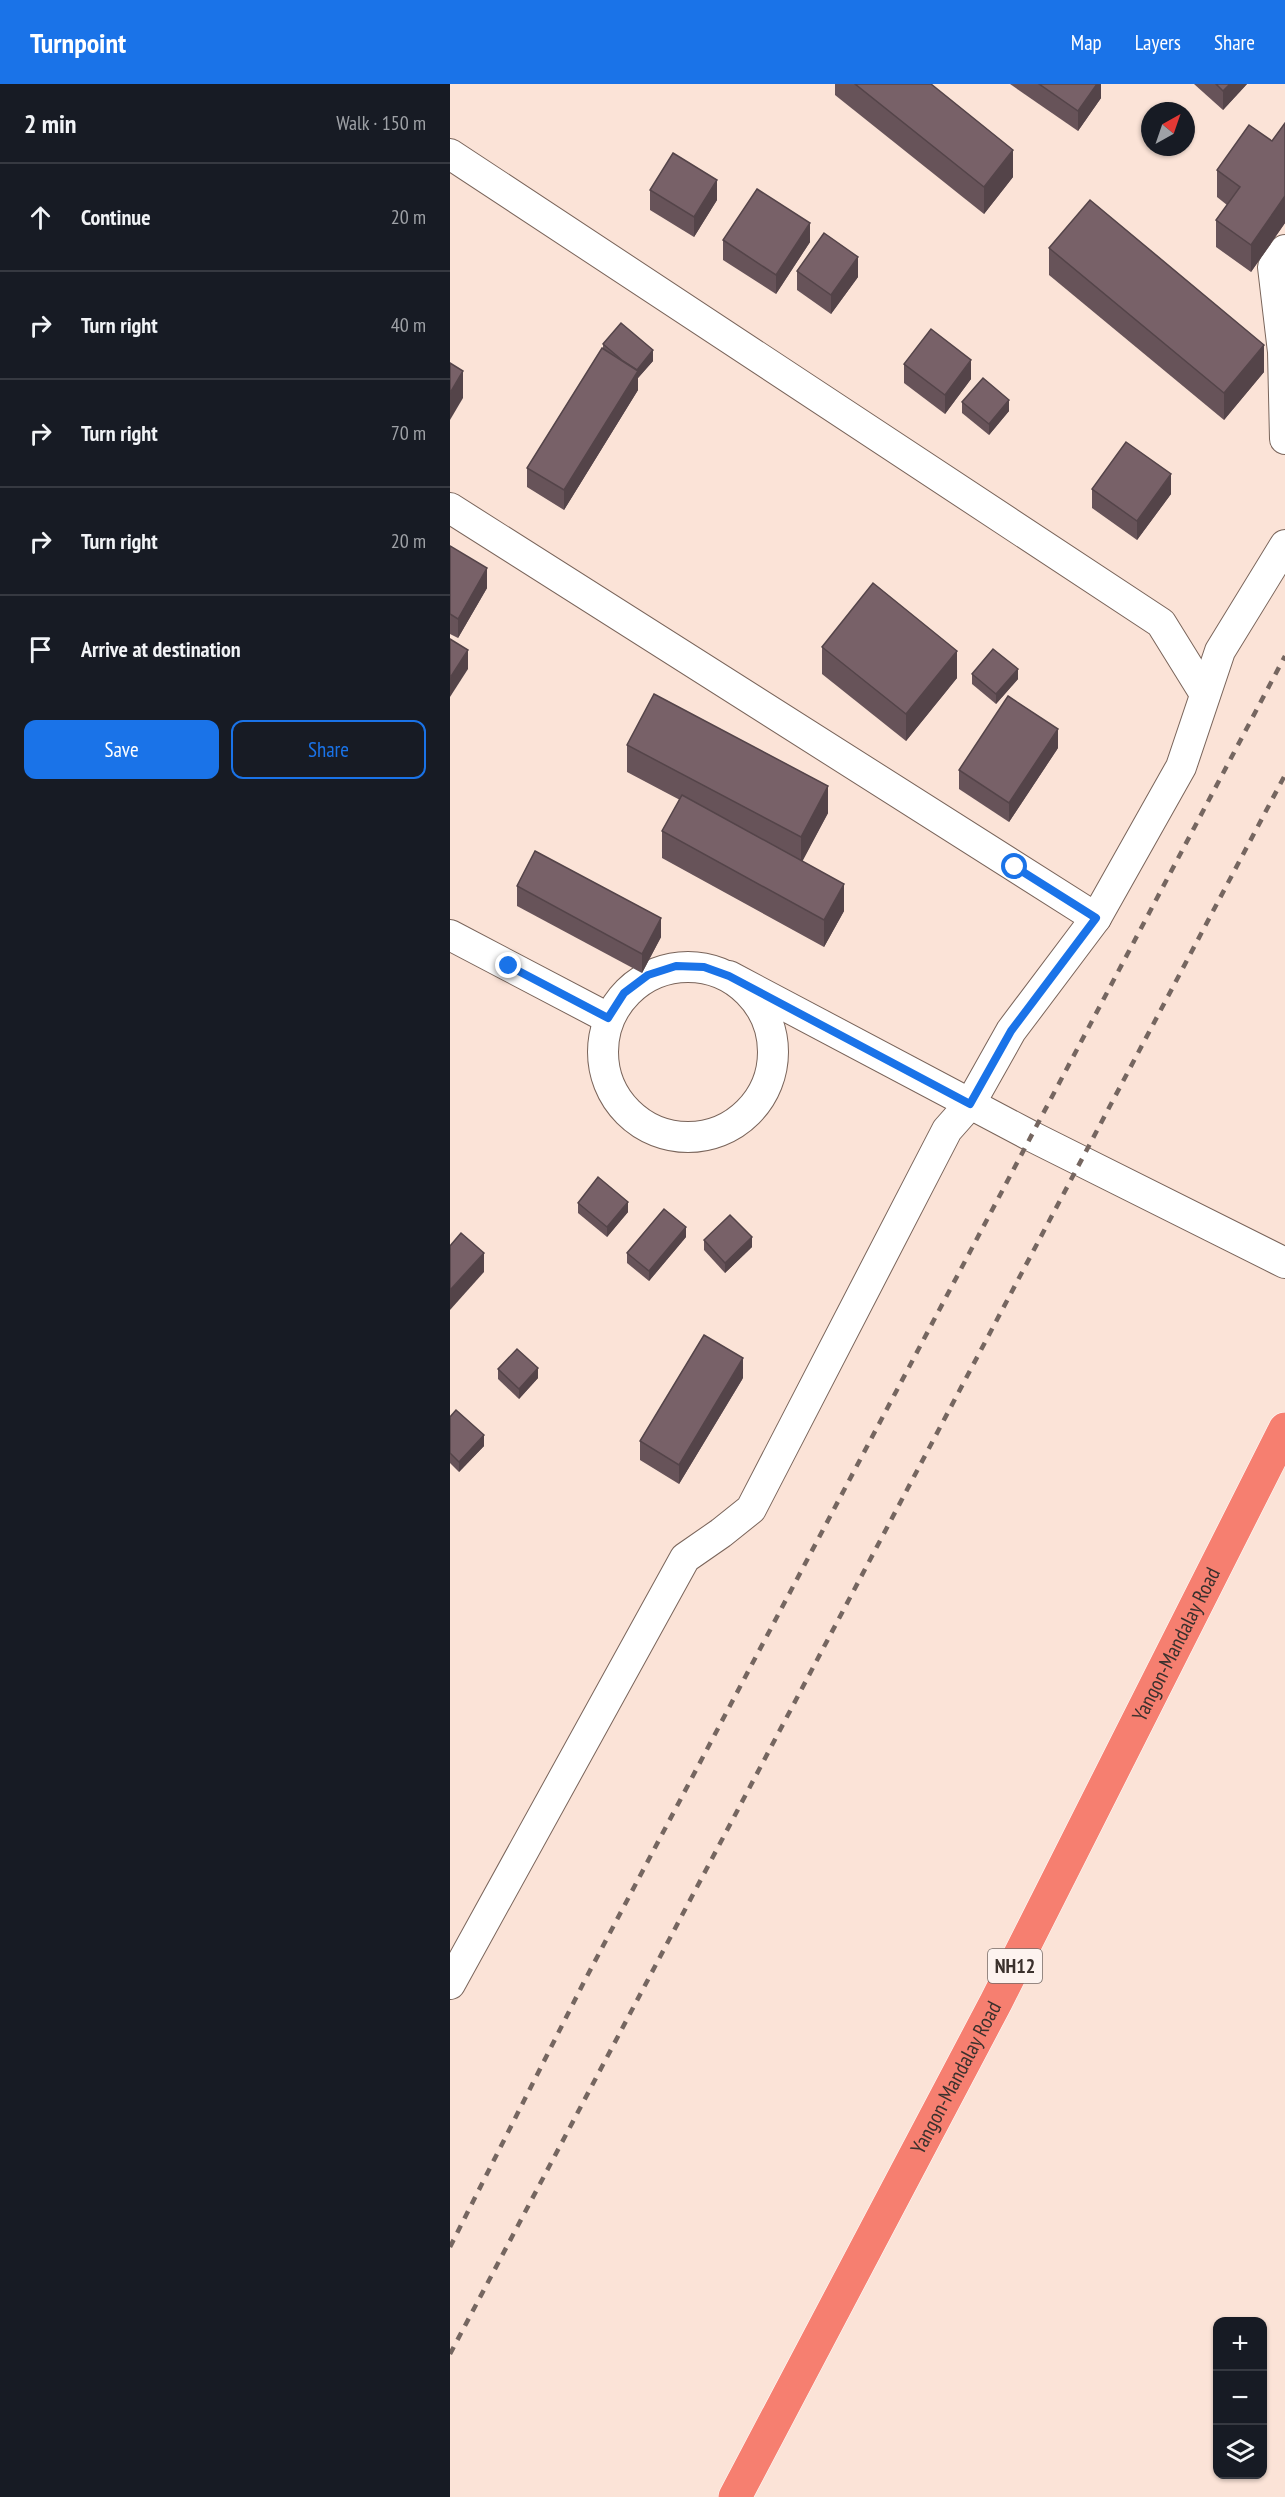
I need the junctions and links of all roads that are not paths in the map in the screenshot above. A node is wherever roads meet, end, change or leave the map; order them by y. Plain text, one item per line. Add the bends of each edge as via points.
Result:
1 (450, 154) edge
2 (1285, 250) edge
3 (1285, 440) edge
4 (450, 508) edge
5 (1285, 545) edge
6 (1205, 694) junction
7 (1096, 918) junction
8 (450, 935) edge
9 (729, 976) junction
10 (608, 1018) junction
11 (970, 1104) junction
12 (1285, 1263) edge
13 (1285, 1429) edge
14 (450, 1984) edge
15 (735, 2497) edge

1 - 6 street via 1161,623
2 - 3 street via 1273,267 1283,352
4 - 7 street
5 - 6 street via 1220,651
6 - 7 street via 1181,768
7 - 11 street via 1011,1031
8 - 10 street
9 - 10 street via 704,967 676,966 648,975 624,993
9 - 10 street via 751,993 766,1015 774,1050 773,1068 764,1094 747,1115 725,1130 699,1137 669,1136 641,1124 620,1103 606,1077 602,1048
9 - 11 street
11 - 12 street
11 - 14 street via 947,1130 751,1509 685,1558
13 - 15 highway, Yangon-Mandalay Road / NH12 via 996,2002

